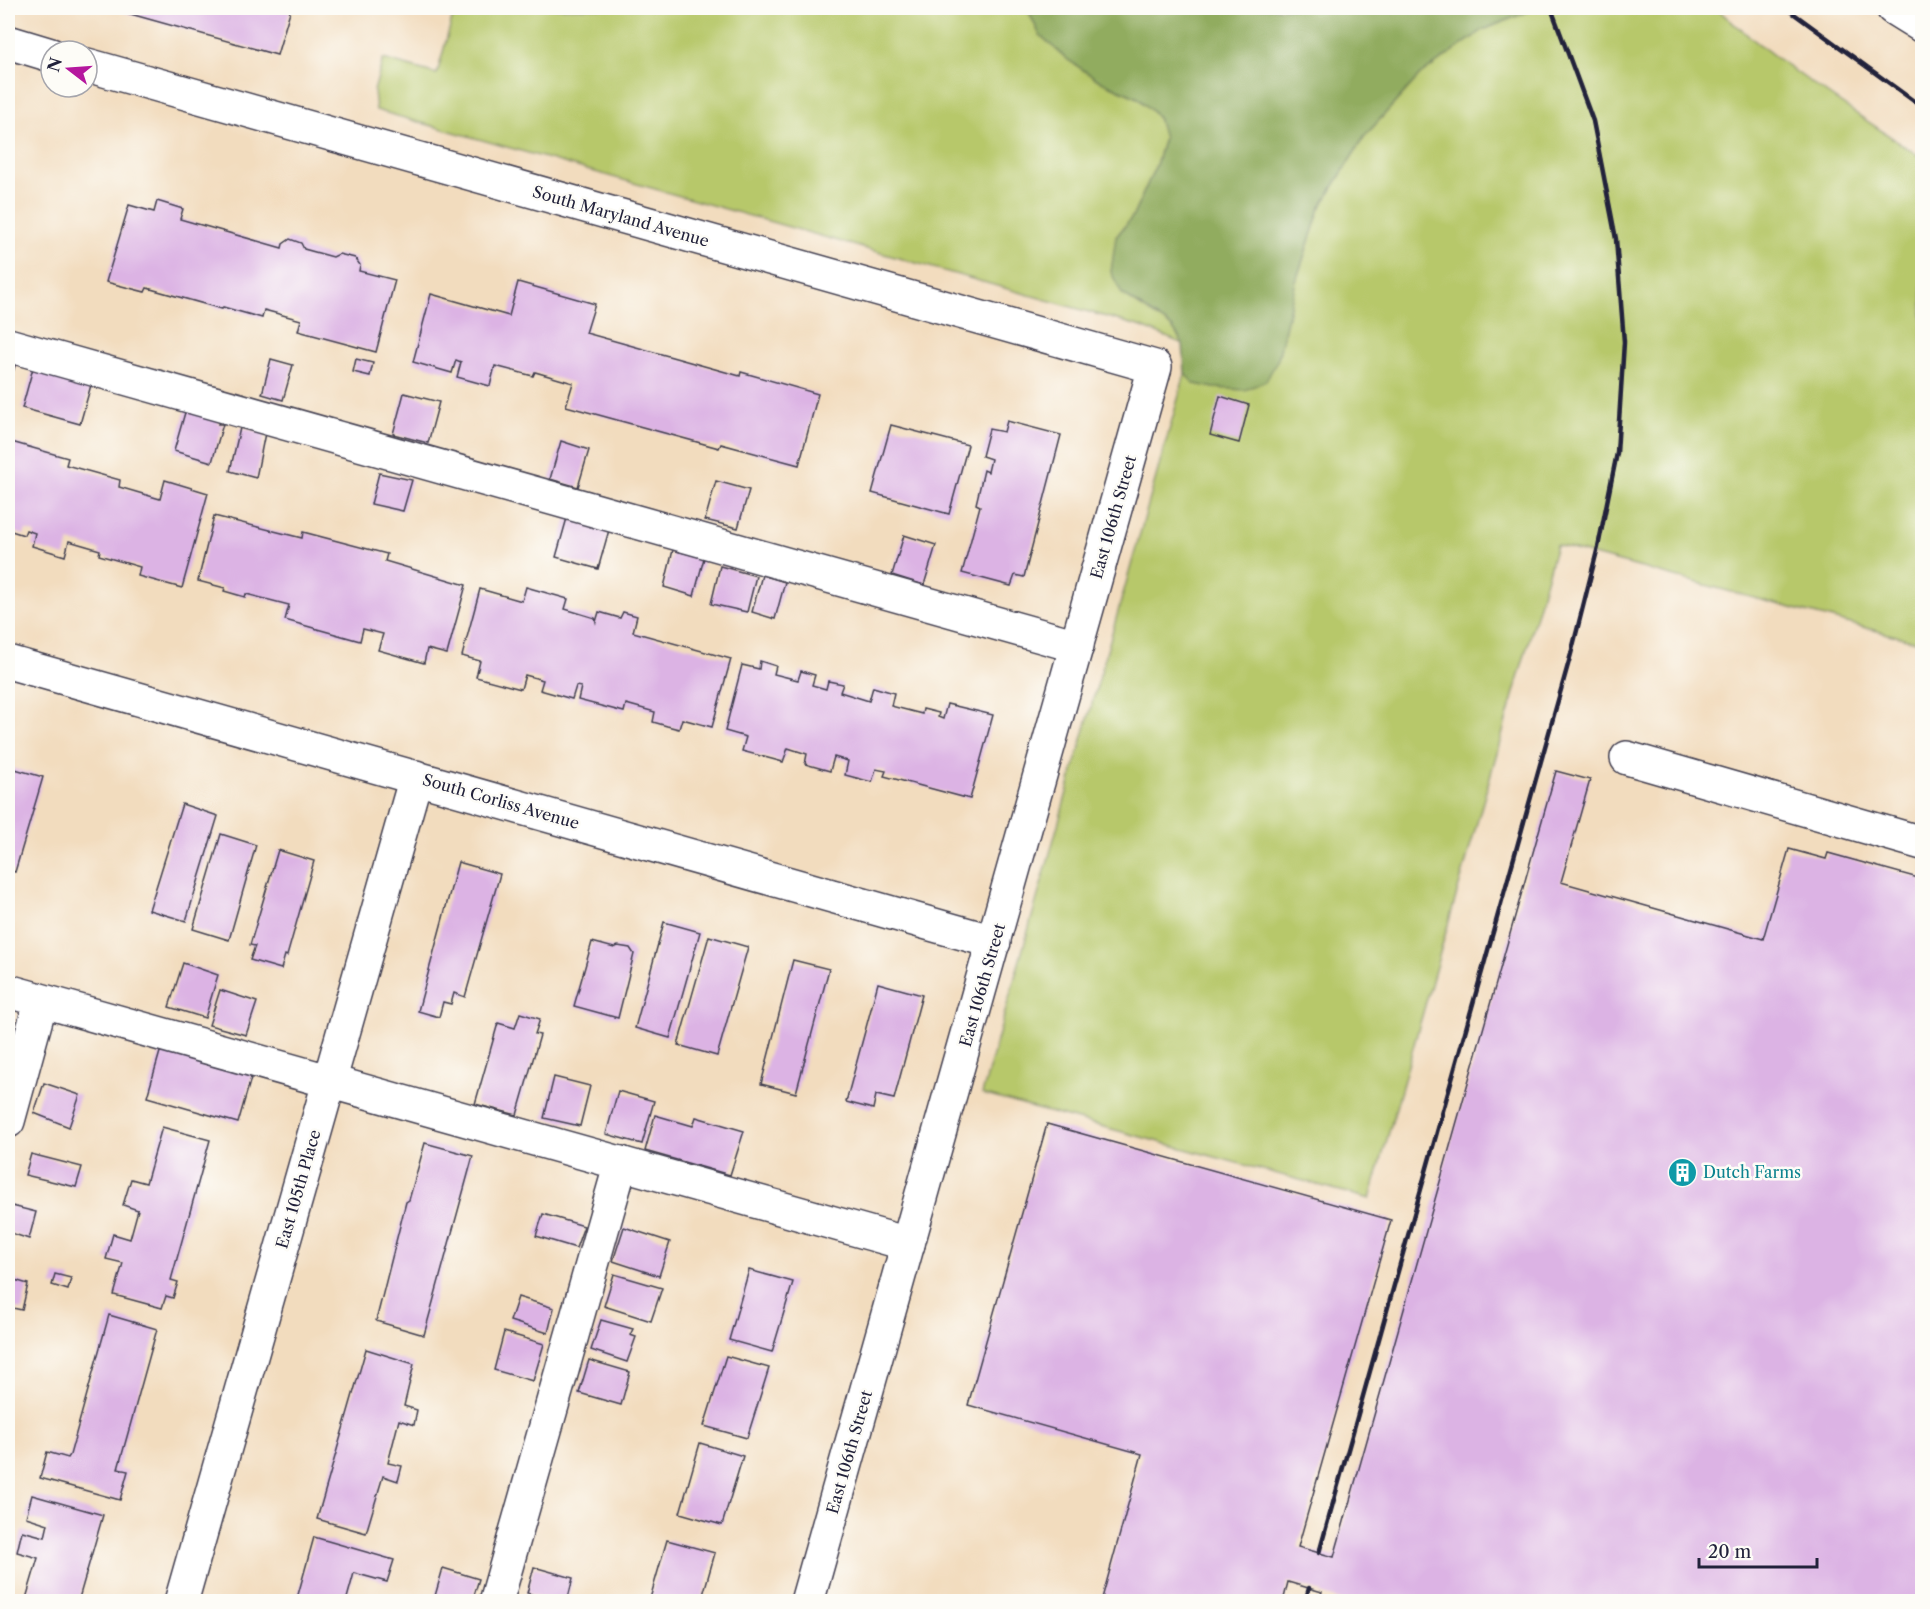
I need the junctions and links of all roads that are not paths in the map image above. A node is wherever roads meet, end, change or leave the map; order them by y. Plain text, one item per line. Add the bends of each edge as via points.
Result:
1 (1893, 8) edge
2 (1923, 26) edge
3 (8, 42) edge
4 (39, 51) edge
5 (99, 68) edge
6 (8, 345) edge
7 (1155, 367) joint
8 (1077, 646) junction
9 (8, 662) edge
10 (1628, 758) dead end
11 (416, 777) junction
12 (1923, 843) edge
13 (994, 942) junction
14 (8, 991) edge
15 (41, 1001) junction
16 (329, 1081) junction
17 (8, 1121) edge
18 (621, 1163) junction
19 (908, 1245) junction
20 (181, 1602) edge
21 (496, 1602) edge
22 (807, 1602) edge

1 - 2 street
3 - 4 street
5 - 7 street, South Maryland Avenue
6 - 8 street
7 - 8 street, East 106th Street
8 - 13 street, East 106th Street
9 - 11 street, South Corliss Avenue
10 - 12 street
11 - 13 street, South Corliss Avenue
11 - 16 street, East 105th Place
13 - 19 street, East 106th Street
14 - 15 street
15 - 16 street
15 - 17 street
16 - 18 street
16 - 20 street, East 105th Place
18 - 19 street
18 - 21 street
19 - 22 street, East 106th Street

